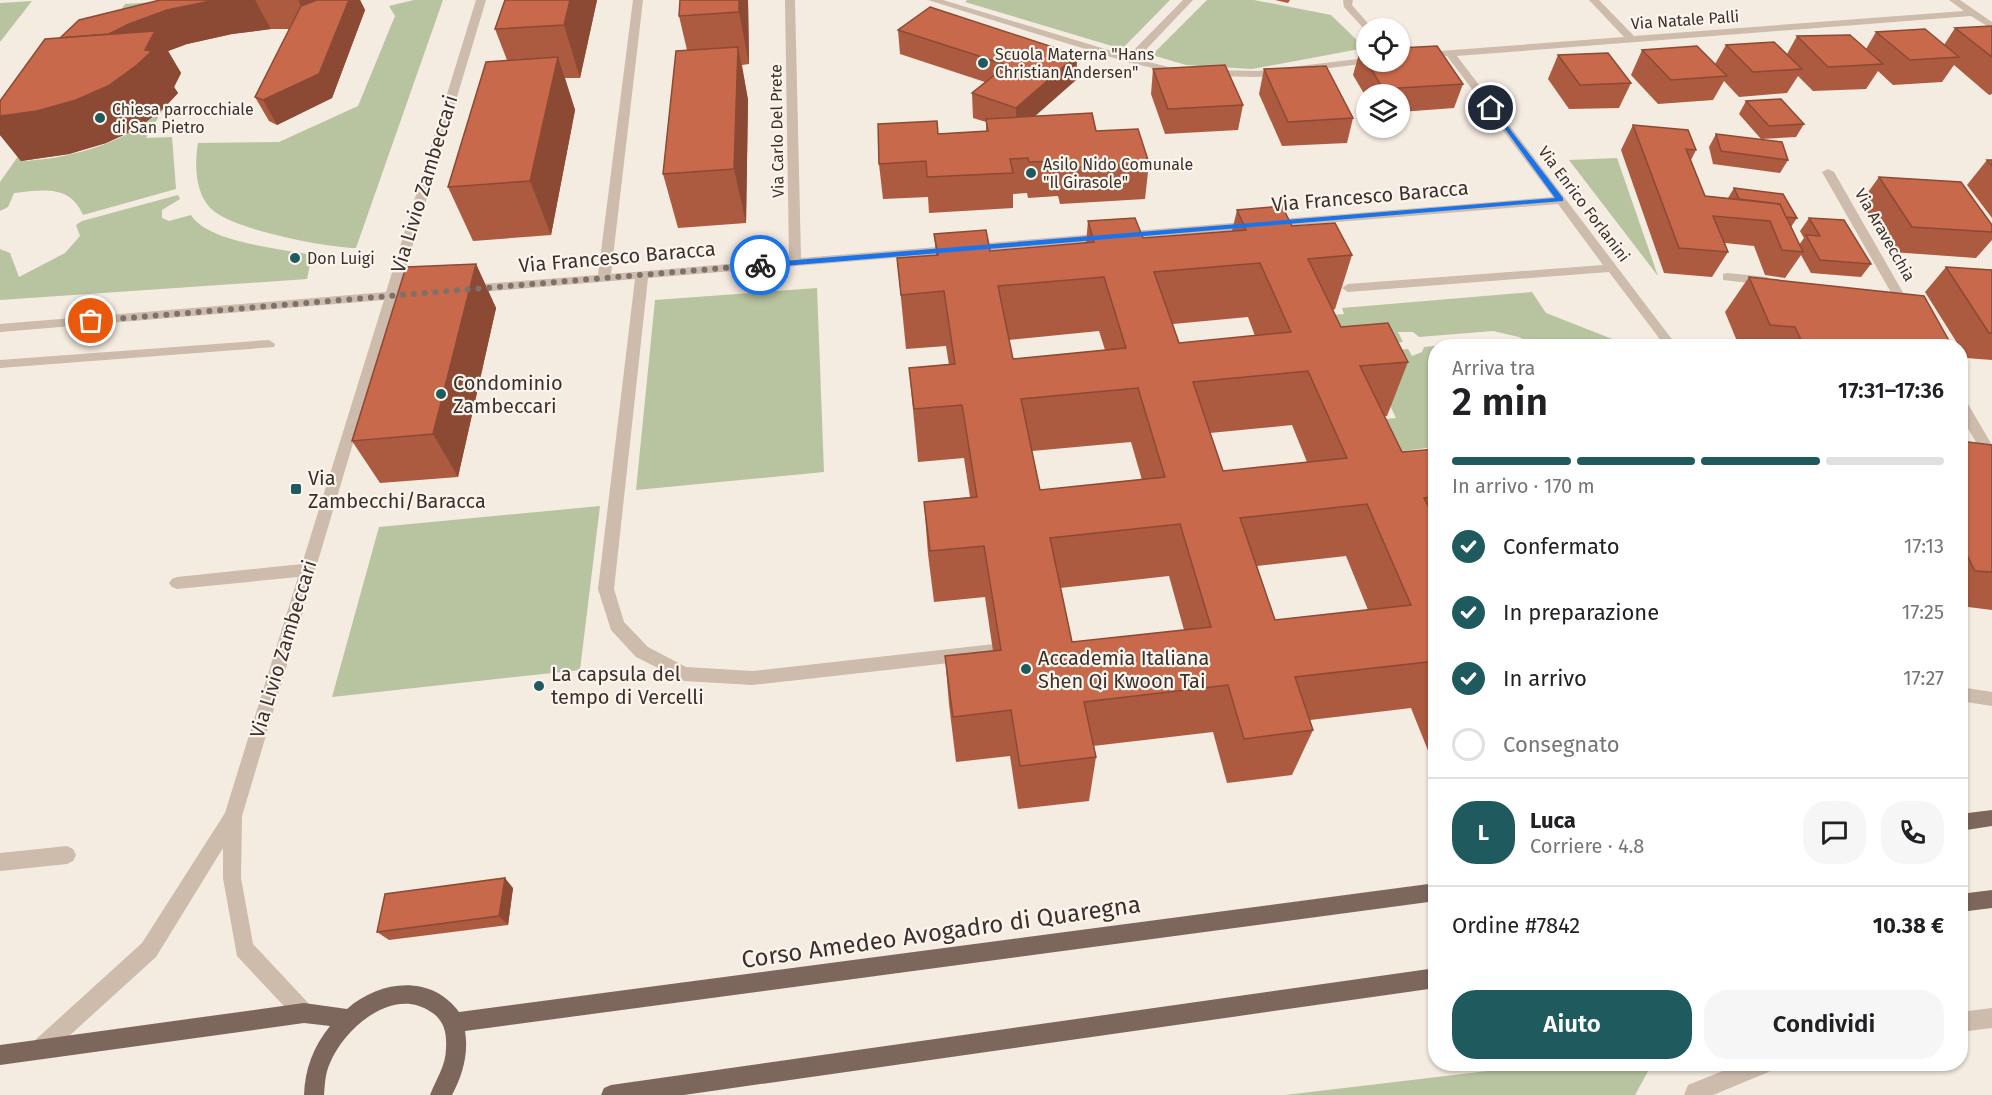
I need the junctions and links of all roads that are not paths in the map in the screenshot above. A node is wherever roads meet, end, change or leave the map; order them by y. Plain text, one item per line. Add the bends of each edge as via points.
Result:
1 (481, 0) edge
2 (638, 0) edge
3 (790, 0) edge
4 (933, 0) edge
5 (1188, 0) edge
6 (1348, 0) edge
7 (1594, 0) edge
8 (1954, 0) edge
9 (948, 2) edge
10 (1973, 13) junction
11 (1359, 18) edge
12 (1992, 26) edge
13 (1631, 39) junction
14 (1450, 53) junction
15 (1410, 56) edge
16 (1130, 60) junction
17 (1356, 62) edge
18 (1191, 72) edge
19 (1202, 73) edge
20 (1828, 172) dead end
21 (1560, 200) junction
22 (795, 262) junction
23 (1612, 268) junction
24 (642, 275) junction
25 (1727, 277) edge
26 (604, 278) junction
27 (1784, 283) edge
28 (1348, 288) dead end
29 (457, 290) edge
30 (434, 292) edge
31 (389, 296) junction
32 (1913, 320) edge
33 (0, 328) edge
34 (1666, 339) edge
35 (269, 344) dead end
36 (0, 364) edge
37 (1968, 416) edge
38 (1992, 457) edge
39 (306, 570) junction
40 (177, 584) dead end
41 (994, 651) edge
42 (1968, 695) edge
43 (1992, 699) edge
44 (233, 816) junction
45 (1992, 818) edge
46 (1968, 822) edge
47 (67, 855) dead end
48 (0, 862) edge
49 (1428, 893) edge
50 (1992, 899) edge
51 (1968, 902) edge
52 (1428, 979) edge
53 (304, 1013) junction
54 (1992, 1018) edge
55 (349, 1019) junction
56 (1968, 1021) edge
57 (454, 1023) junction
58 (40, 1049) junction
59 (0, 1055) edge
60 (1748, 1071) edge
61 (1694, 1094) edge
62 (314, 1095) edge
63 (440, 1095) edge
64 (611, 1095) edge

1 - 31 street, Via Livio Zambeccari
2 - 26 street
3 - 22 street, Via Carlo Del Prete
4 - 9 street
5 - 16 street
6 - 11 street via 1347,5
7 - 13 street
8 - 10 street
9 - 16 street
10 - 12 street
10 - 13 street, Via Natale Palli
13 - 14 street, Via Natale Palli
14 - 15 street, Via Natale Palli
14 - 21 street, Via Enrico Forlanini
16 - 18 street
17 - 19 street via 1258,74
20 - 32 street, Via Aravecchia via 1892,294
21 - 22 street, Via Francesco Baracca
21 - 23 street, Via Enrico Forlanini
22 - 24 street, Via Francesco Baracca
23 - 28 street
23 - 34 street, Via Enrico Forlanini
24 - 26 street, Via Francesco Baracca
24 - 41 street via 606,589 617,625 642,652 684,674 752,678
25 - 27 street
26 - 29 street, Via Francesco Baracca
30 - 31 street
31 - 33 street
31 - 39 street, Via Livio Zambeccari
35 - 36 street
37 - 38 street
39 - 40 street
39 - 44 street, Via Livio Zambeccari
42 - 43 street
44 - 53 street, Via Livio Zambeccari via 232,878 244,948
44 - 58 street, Via Livio Zambeccari via 148,950
45 - 46 main road
47 - 48 street
49 - 57 main road, Corso Amedeo Avogadro di Quaregna
50 - 51 main road
52 - 64 main road
53 - 55 main road
53 - 58 main road
54 - 56 street
55 - 57 main road via 390,997 411,994 445,1009
55 - 62 main road via 318,1063
57 - 63 main road via 458,1042 455,1064
58 - 59 main road
60 - 61 street

